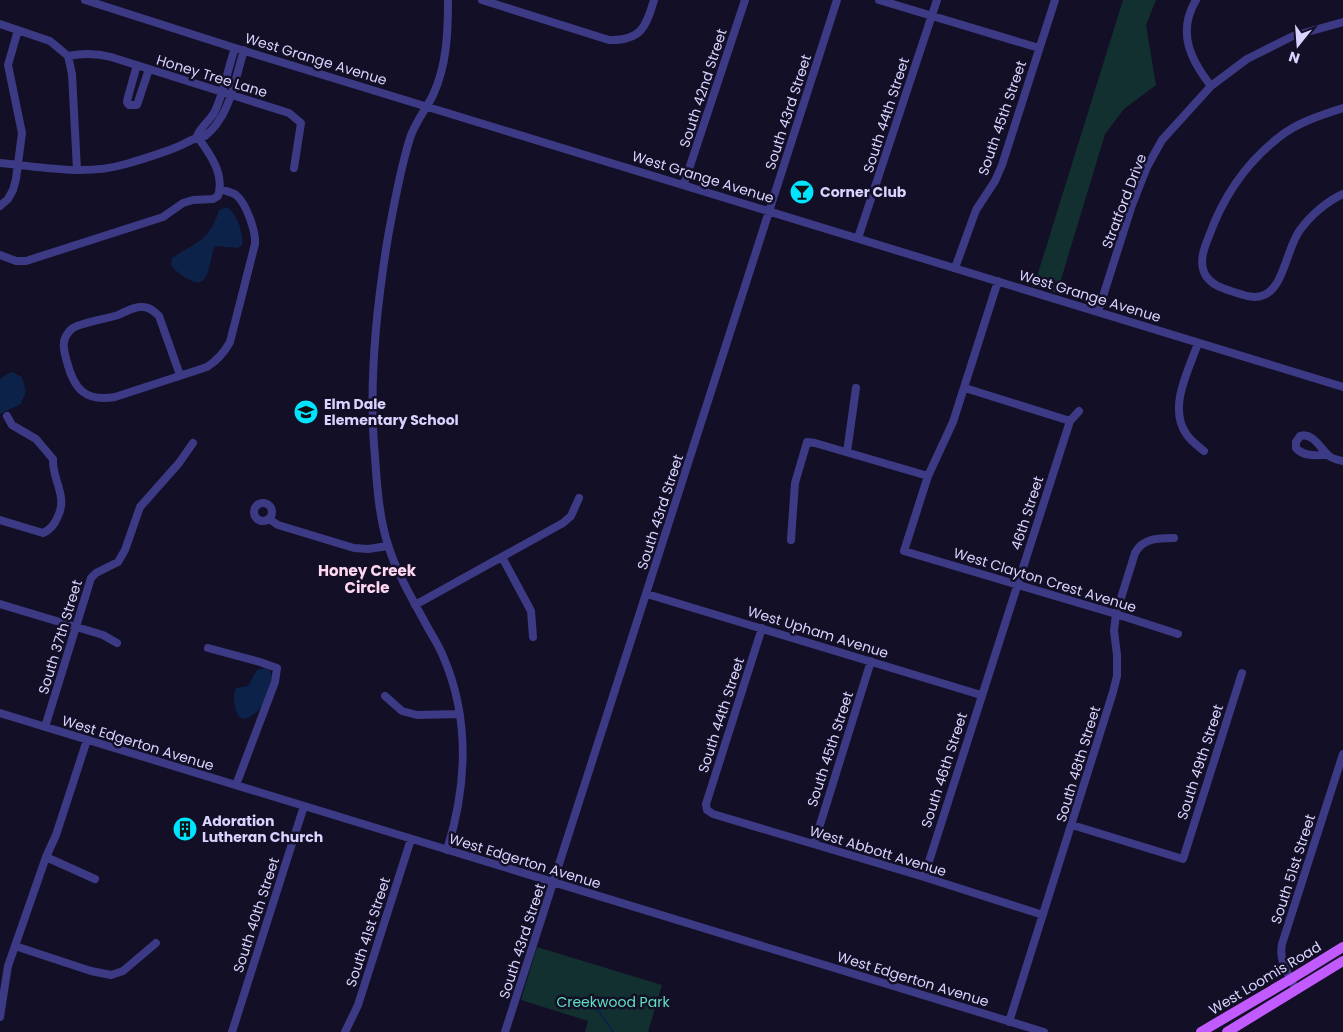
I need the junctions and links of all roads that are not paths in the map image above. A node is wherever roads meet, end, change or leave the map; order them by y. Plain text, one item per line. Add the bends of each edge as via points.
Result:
1 (84, 0) edge
2 (448, 0) edge
3 (482, 0) edge
4 (654, 0) edge
5 (745, 0) edge
6 (837, 0) edge
7 (879, 0) edge
8 (937, 0) edge
9 (1055, 0) edge
10 (1196, 0) edge
11 (94, 1) edge
12 (932, 16) junction
13 (1343, 22) edge
14 (0, 24) edge
15 (18, 30) junction
16 (235, 48) junction
17 (1039, 48) junction
18 (244, 50) junction
19 (68, 56) junction
20 (137, 66) junction
21 (149, 69) junction
22 (1211, 86) junction
23 (221, 92) junction
24 (230, 94) junction
25 (427, 105) junction
26 (1343, 108) edge
27 (197, 136) junction
28 (0, 163) edge
29 (18, 165) junction
30 (294, 168) dead end
31 (76, 170) junction
32 (684, 184) junction
33 (220, 190) junction
34 (1343, 194) edge
35 (0, 206) edge
36 (769, 211) junction
37 (858, 238) junction
38 (0, 255) edge
39 (955, 268) junction
40 (998, 281) junction
41 (1098, 312) junction
42 (1198, 342) junction
43 (180, 375) junction
44 (1343, 387) edge
45 (856, 388) dead end
46 (965, 388) junction
47 (1079, 411) dead end
48 (7, 416) dead end
49 (1070, 421) junction
50 (192, 443) dead end
51 (1204, 451) dead end
52 (847, 452) junction
53 (1327, 454) dead end
54 (1343, 461) edge
55 (928, 476) junction
56 (579, 498) dead end
57 (269, 519) dead end
58 (0, 520) edge
59 (1174, 538) dead end
60 (791, 540) dead end
61 (388, 546) junction
62 (502, 556) junction
63 (1017, 585) junction
64 (647, 594) junction
65 (0, 604) edge
66 (415, 605) junction
67 (1116, 614) junction
68 (75, 627) junction
69 (762, 628) junction
70 (1178, 634) dead end
71 (533, 637) dead end
72 (117, 643) dead end
73 (208, 648) dead end
74 (871, 662) junction
75 (990, 670) joint
76 (1242, 673) dead end
77 (982, 695) junction
78 (385, 696) dead end
79 (0, 713) edge
80 (459, 714) junction
81 (45, 727) junction
82 (87, 740) junction
83 (1343, 754) edge
84 (236, 785) junction
85 (304, 806) junction
86 (707, 810) joint
87 (1072, 825) junction
88 (411, 839) junction
89 (814, 844) junction
90 (447, 850) junction
91 (46, 857) junction
92 (924, 877) junction
93 (95, 879) dead end
94 (554, 883) junction
95 (1043, 915) junction
96 (156, 943) dead end
97 (15, 946) junction
98 (1343, 946) edge
99 (1343, 961) edge
100 (1291, 979) junction
101 (1297, 990) junction
102 (0, 1017) edge
103 (1009, 1022) junction
104 (232, 1032) edge
105 (346, 1032) edge
106 (505, 1032) edge
107 (1044, 1032) edge
108 (1201, 1032) edge
109 (1228, 1032) edge

1 - 11 street, West Grange Avenue
2 - 25 street via 443,65
3 - 4 street via 609,40 635,36 648,21
5 - 32 street, South 42nd Street
6 - 36 street, South 43rd Street
7 - 12 street
8 - 12 street, South 44th Street
9 - 17 street, South 45th Street
10 - 22 street via 1189,12 1187,35 1197,68
11 - 16 street, West Grange Avenue
12 - 17 street
12 - 37 street, South 44th Street
13 - 22 street, Stratford Drive via 1293,36 1246,59
14 - 15 street
15 - 19 street via 50,41
15 - 29 street via 8,65 22,133
16 - 18 street, West Grange Avenue
16 - 23 street
17 - 39 street, South 45th Street via 1002,165 976,210
18 - 24 street
18 - 25 street, West Grange Avenue
19 - 20 street, Honey Tree Lane via 97,54
19 - 31 street via 72,74
20 - 21 street, Honey Tree Lane
20 - 21 street via 128,97 129,105 137,105
21 - 23 street, Honey Tree Lane
22 - 41 street, Stratford Drive via 1162,140 1148,167 1132,205
23 - 24 street, Honey Tree Lane
23 - 27 street via 214,112
24 - 27 street via 218,123 205,136
24 - 30 street, Honey Tree Lane via 289,113 301,122
25 - 32 street, West Grange Avenue
25 - 61 street via 410,136 395,199 375,326 374,455
26 - 34 street via 1314,118 1280,136 1236,181 1218,212 1203,252 1205,274 1219,287 1253,297 1270,292 1278,282 1300,230 1324,206
27 - 31 street via 179,147 123,165 101,170
27 - 33 street via 217,168
28 - 29 street
29 - 31 street
29 - 35 street via 13,190
32 - 36 street, West Grange Avenue
33 - 38 street via 213,200 193,200 163,217 26,261
33 - 43 street via 236,195 256,235 255,244 225,352 207,366
36 - 37 street, West Grange Avenue
36 - 64 street, South 43rd Street
37 - 39 street, West Grange Avenue
39 - 40 street, West Grange Avenue
40 - 41 street, West Grange Avenue
40 - 46 street
41 - 42 street, West Grange Avenue
42 - 44 street, West Grange Avenue
42 - 51 street via 1179,405 1181,427
43 - 43 street via 115,397 92,397 75,385 70,375 64,340 76,327 144,306 160,316
45 - 52 street
46 - 49 street
46 - 55 street via 954,422
47 - 49 street
48 - 58 street via 12,425 36,439 53,459 52,468 62,504 56,522 43,533
49 - 63 street, 46th Street
50 - 68 street, South 37th Street via 179,463 140,507 118,562 91,578
52 - 55 street
52 - 60 street via 807,442 795,483
53 - 54 street
55 - 63 street, West Clayton Crest Avenue via 904,551
56 - 62 street via 571,516 563,523
57 - 61 street via 278,525 354,548
59 - 67 street, South 48th Street via 1151,539 1138,546
61 - 66 street
62 - 66 street
62 - 71 street via 531,611
63 - 67 street, West Clayton Crest Avenue
63 - 75 street, 46th Street
64 - 69 street, West Upham Avenue
64 - 94 street, South 43rd Street
65 - 68 street
66 - 80 street via 443,655
67 - 70 street, West Clayton Crest Avenue
67 - 87 street, South 48th Street via 1117,676 1114,692
68 - 72 street
68 - 81 street, South 37th Street
69 - 74 street, West Upham Avenue
69 - 86 street, South 44th Street via 706,804
73 - 84 street via 277,668 275,682
74 - 77 street, West Upham Avenue
74 - 89 street, South 45th Street
75 - 77 street, South 46th Street
76 - 87 street, South 49th Street via 1183,859
77 - 92 street, South 46th Street
78 - 80 street via 402,711 417,715
79 - 81 street, West Edgerton Avenue
80 - 90 street via 464,755 461,793
81 - 82 street, West Edgerton Avenue
82 - 84 street, West Edgerton Avenue
82 - 91 street
83 - 100 street, South 51st Street via 1282,944 1282,959
84 - 85 street, West Edgerton Avenue
85 - 88 street, West Edgerton Avenue
85 - 104 street, South 40th Street
86 - 89 street, West Abbott Avenue
87 - 95 street, South 48th Street
88 - 90 street, West Edgerton Avenue
88 - 105 street, South 41st Street via 358,1005
89 - 92 street, West Abbott Avenue
90 - 94 street, West Edgerton Avenue
91 - 93 street
91 - 97 street
92 - 95 street, West Abbott Avenue
94 - 103 street, West Edgerton Avenue
94 - 106 street, South 43rd Street
95 - 103 street, South 48th Street
96 - 97 street via 123,971 112,975
97 - 102 street via 4,983
98 - 100 main road, West Loomis Road
99 - 101 main road, West Loomis Road
100 - 101 street, South 51st Street
100 - 108 main road, West Loomis Road
101 - 109 main road, West Loomis Road
103 - 107 street, West Edgerton Avenue

